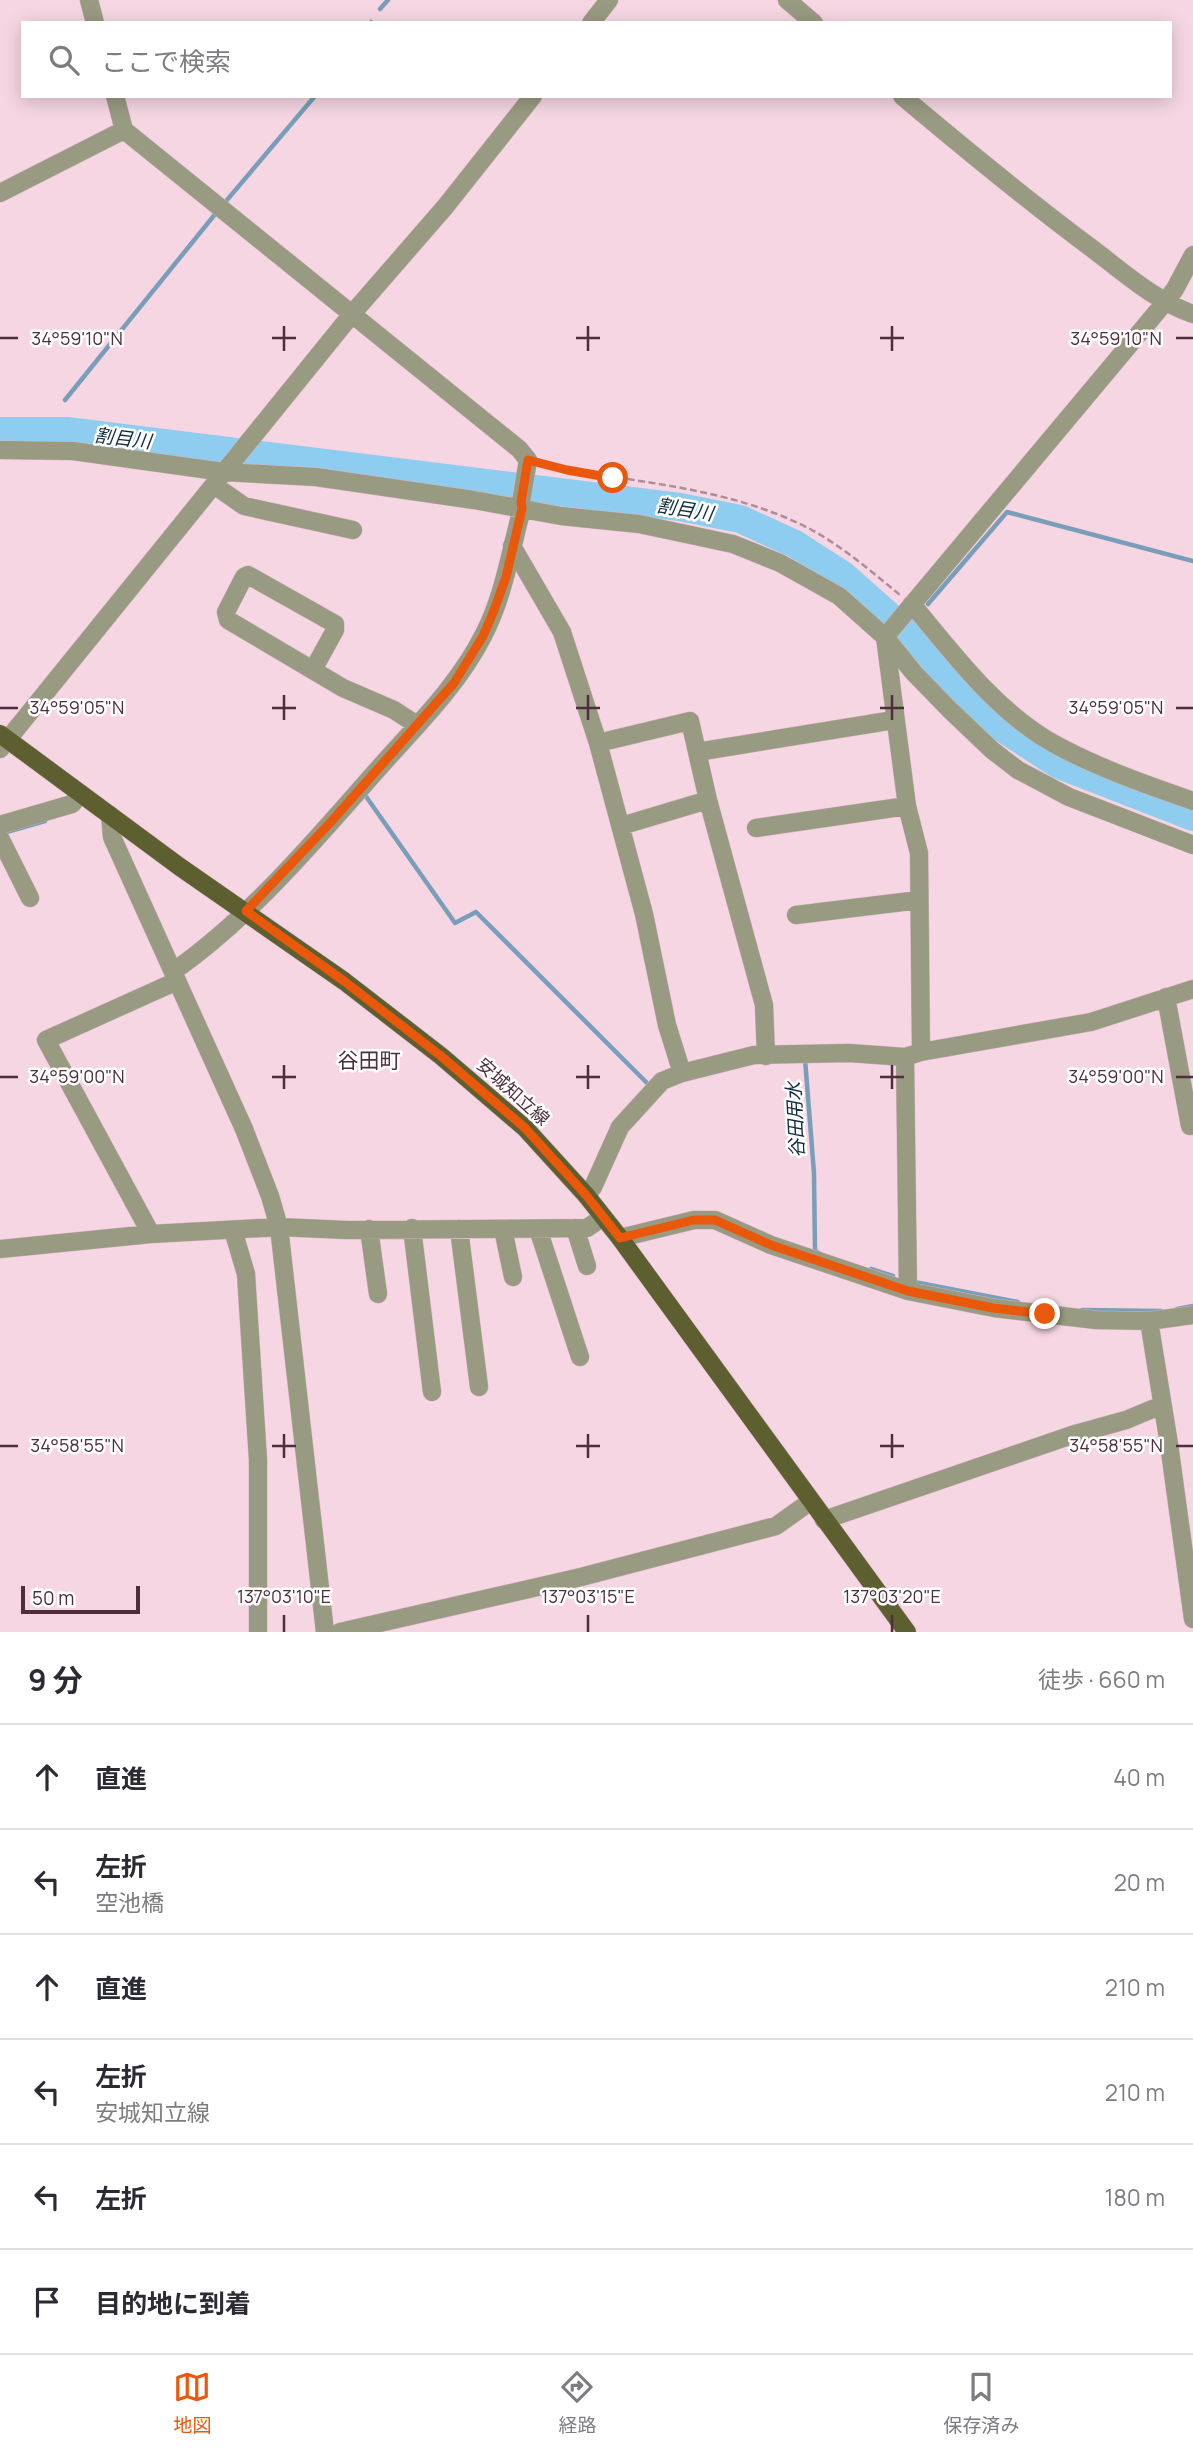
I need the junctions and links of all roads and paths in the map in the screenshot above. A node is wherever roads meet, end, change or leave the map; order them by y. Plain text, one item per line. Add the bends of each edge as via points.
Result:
1 (89, 0) edge
2 (610, 0) edge
3 (786, 0) edge
4 (94, 21) edge
5 (593, 21) edge
6 (812, 21) edge
7 (116, 98) edge
8 (531, 98) edge
9 (904, 98) edge
10 (124, 130) junction
11 (0, 193) edge
12 (1193, 255) edge
13 (1166, 301) junction
14 (352, 314) junction
15 (1193, 314) edge
16 (0, 450) edge
17 (528, 465) junction
18 (219, 479) junction
19 (522, 505) junction
20 (353, 530) dead end
21 (512, 546) junction
22 (912, 604) junction
23 (885, 637) junction
24 (313, 670) junction
25 (894, 720) junction
26 (417, 725) junction
27 (3, 741) edge
28 (598, 743) junction
29 (697, 752) junction
30 (81, 794) junction
31 (708, 800) junction
32 (1193, 801) edge
33 (907, 806) junction
34 (110, 815) junction
35 (621, 826) junction
36 (756, 828) dead end
37 (0, 835) edge
38 (1193, 845) edge
39 (30, 898) dead end
40 (919, 900) junction
41 (246, 911) junction
42 (796, 915) dead end
43 (175, 976) junction
44 (1193, 989) edge
45 (1166, 997) junction
46 (913, 1054) junction
47 (766, 1056) junction
48 (682, 1073) junction
49 (1193, 1125) edge
50 (586, 1195) junction
51 (603, 1217) junction
52 (279, 1227) junction
53 (412, 1228) junction
54 (575, 1228) junction
55 (369, 1229) junction
56 (459, 1229) junction
57 (503, 1229) junction
58 (538, 1229) junction
59 (233, 1230) junction
60 (151, 1234) junction
61 (620, 1238) junction
62 (0, 1250) edge
63 (587, 1266) dead end
64 (513, 1277) dead end
65 (908, 1291) junction
66 (378, 1294) dead end
67 (1193, 1315) edge
68 (1149, 1321) junction
69 (580, 1357) dead end
70 (479, 1387) dead end
71 (432, 1392) dead end
72 (1162, 1405) junction
73 (811, 1501) junction
74 (824, 1520) junction
75 (1193, 1619) edge
76 (258, 1632) edge
77 (325, 1632) edge
78 (340, 1632) edge
79 (907, 1632) edge

1 - 4 street
2 - 5 street
3 - 6 street
7 - 10 street
8 - 14 street
9 - 13 street via 1072,234
10 - 11 street
10 - 14 street
12 - 13 street
13 - 15 street
13 - 22 street
14 - 17 street via 519,449
14 - 18 street
16 - 18 street via 73,451
17 - 19 street
17 - 22 path via 723,497 779,515 811,530
18 - 19 street via 316,477
18 - 20 street via 244,506
18 - 27 street
19 - 21 street
19 - 23 street via 677,531 757,552 839,596
21 - 26 street via 506,577 483,636 454,683
21 - 28 street via 562,632
22 - 23 street
22 - 32 street via 962,664 1026,725 1056,746 1116,774
23 - 25 street
23 - 38 street via 949,709 1018,770 1069,797
24 - 24 street via 228,620 226,612 244,577 248,575 335,624
24 - 26 street
25 - 29 street
25 - 33 street
26 - 41 street
27 - 30 main road, 安城知立線
28 - 29 street via 691,721
28 - 35 street
29 - 31 street
30 - 34 main road, 安城知立線
30 - 37 street via 72,804
31 - 35 street
31 - 47 street via 764,1005
33 - 36 street
33 - 40 street via 919,853
34 - 41 main road, 安城知立線
34 - 43 street via 112,837
35 - 48 street
37 - 39 street
40 - 42 street
40 - 46 street
41 - 43 street
41 - 50 main road, 安城知立線 via 441,1056 525,1128
43 - 52 street via 244,1129
43 - 60 street via 46,1040
44 - 45 street
45 - 46 street via 1091,1021
45 - 49 street via 1189,1126
46 - 47 street
46 - 65 street
47 - 48 street
48 - 50 street via 662,1081 620,1127
50 - 51 main road, 安城知立線
51 - 54 street via 587,1228
51 - 61 main road, 安城知立線
52 - 55 street
52 - 59 street
52 - 77 street
53 - 55 street
53 - 56 street
53 - 71 street
54 - 58 street
54 - 63 street
55 - 66 street
56 - 57 street
56 - 70 street
57 - 58 street
57 - 64 street
58 - 69 street
59 - 60 street
59 - 76 street via 246,1274 256,1420
60 - 62 street
61 - 65 street via 694,1220 715,1220 771,1245
61 - 73 main road, 安城知立線
65 - 68 street via 993,1308
67 - 68 street
68 - 72 street
72 - 74 street
72 - 75 street
73 - 74 main road, 安城知立線
73 - 78 street via 776,1526
74 - 79 main road, 安城知立線

